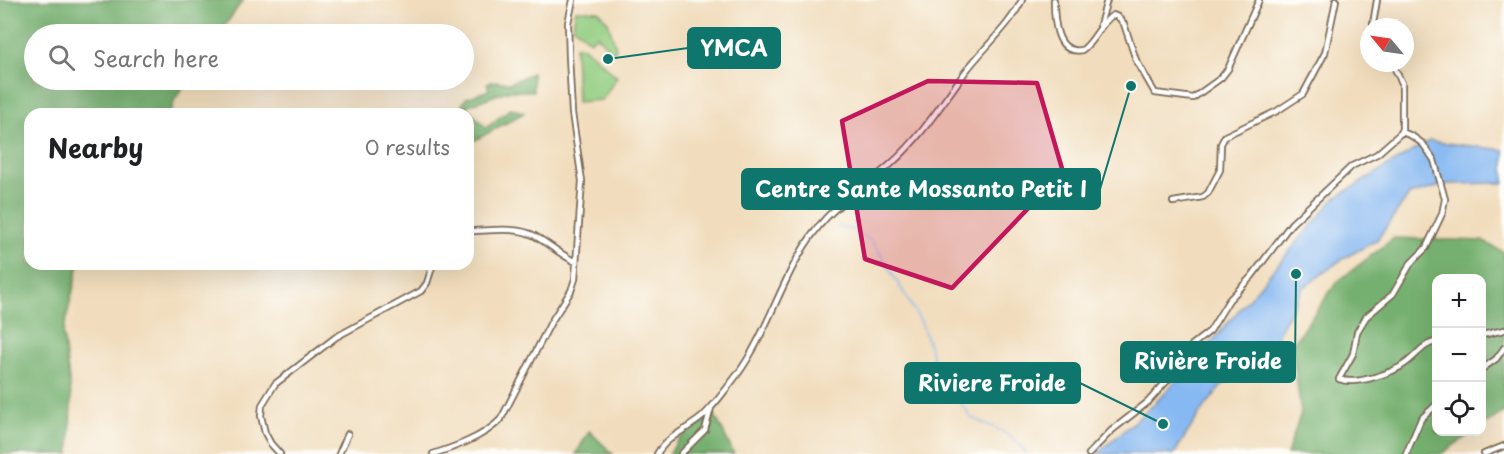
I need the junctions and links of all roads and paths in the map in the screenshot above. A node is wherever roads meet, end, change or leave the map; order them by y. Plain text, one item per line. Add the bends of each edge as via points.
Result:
1 (573, 0) edge
2 (1022, 0) edge
3 (1054, 0) edge
4 (1107, 0) edge
5 (1259, 0) edge
6 (1336, 0) edge
7 (1377, 0) edge
8 (1374, 18) edge
9 (1098, 30) junction
10 (1396, 72) edge
11 (1402, 132) junction
12 (1173, 202) dead end
13 (474, 231) edge
14 (576, 262) junction
15 (431, 270) edge
16 (1504, 330) edge
17 (1486, 334) edge
18 (1432, 343) edge
19 (1504, 348) edge
20 (1486, 366) edge
21 (711, 407) junction
22 (1432, 409) edge
23 (348, 434) dead end
24 (1504, 446) edge
25 (280, 454) edge
26 (339, 454) edge
27 (433, 454) edge
28 (657, 454) edge
29 (681, 454) edge
30 (1089, 454) edge
31 (1406, 454) edge
32 (1485, 454) edge

1 - 14 street via 568,23 569,56 582,181
2 - 21 street via 910,146 841,203 813,234 800,252 751,356
3 - 9 street via 1054,24 1069,49 1077,51 1089,46
4 - 9 street
5 - 9 street via 1228,69 1193,98 1155,93 1118,17 1108,18
6 - 12 street via 1325,53 1303,94 1225,136 1220,170 1208,193
7 - 8 street
10 - 11 street via 1402,83
11 - 18 street via 1423,144 1434,160 1445,199 1442,214 1426,248 1411,263 1393,294 1366,317 1339,379 1355,381 1381,375 1405,364
11 - 30 street via 1377,154 1352,166 1291,224 1229,300 1210,331 1192,345 1182,363 1148,402
13 - 14 street via 533,235
14 - 27 street via 571,291 501,419 483,433
15 - 25 street via 421,291 336,337 275,384 262,405 261,416 265,433
16 - 17 street
19 - 20 street
21 - 28 street
21 - 29 street via 705,430
22 - 31 street via 1421,419
23 - 26 street
24 - 32 street

